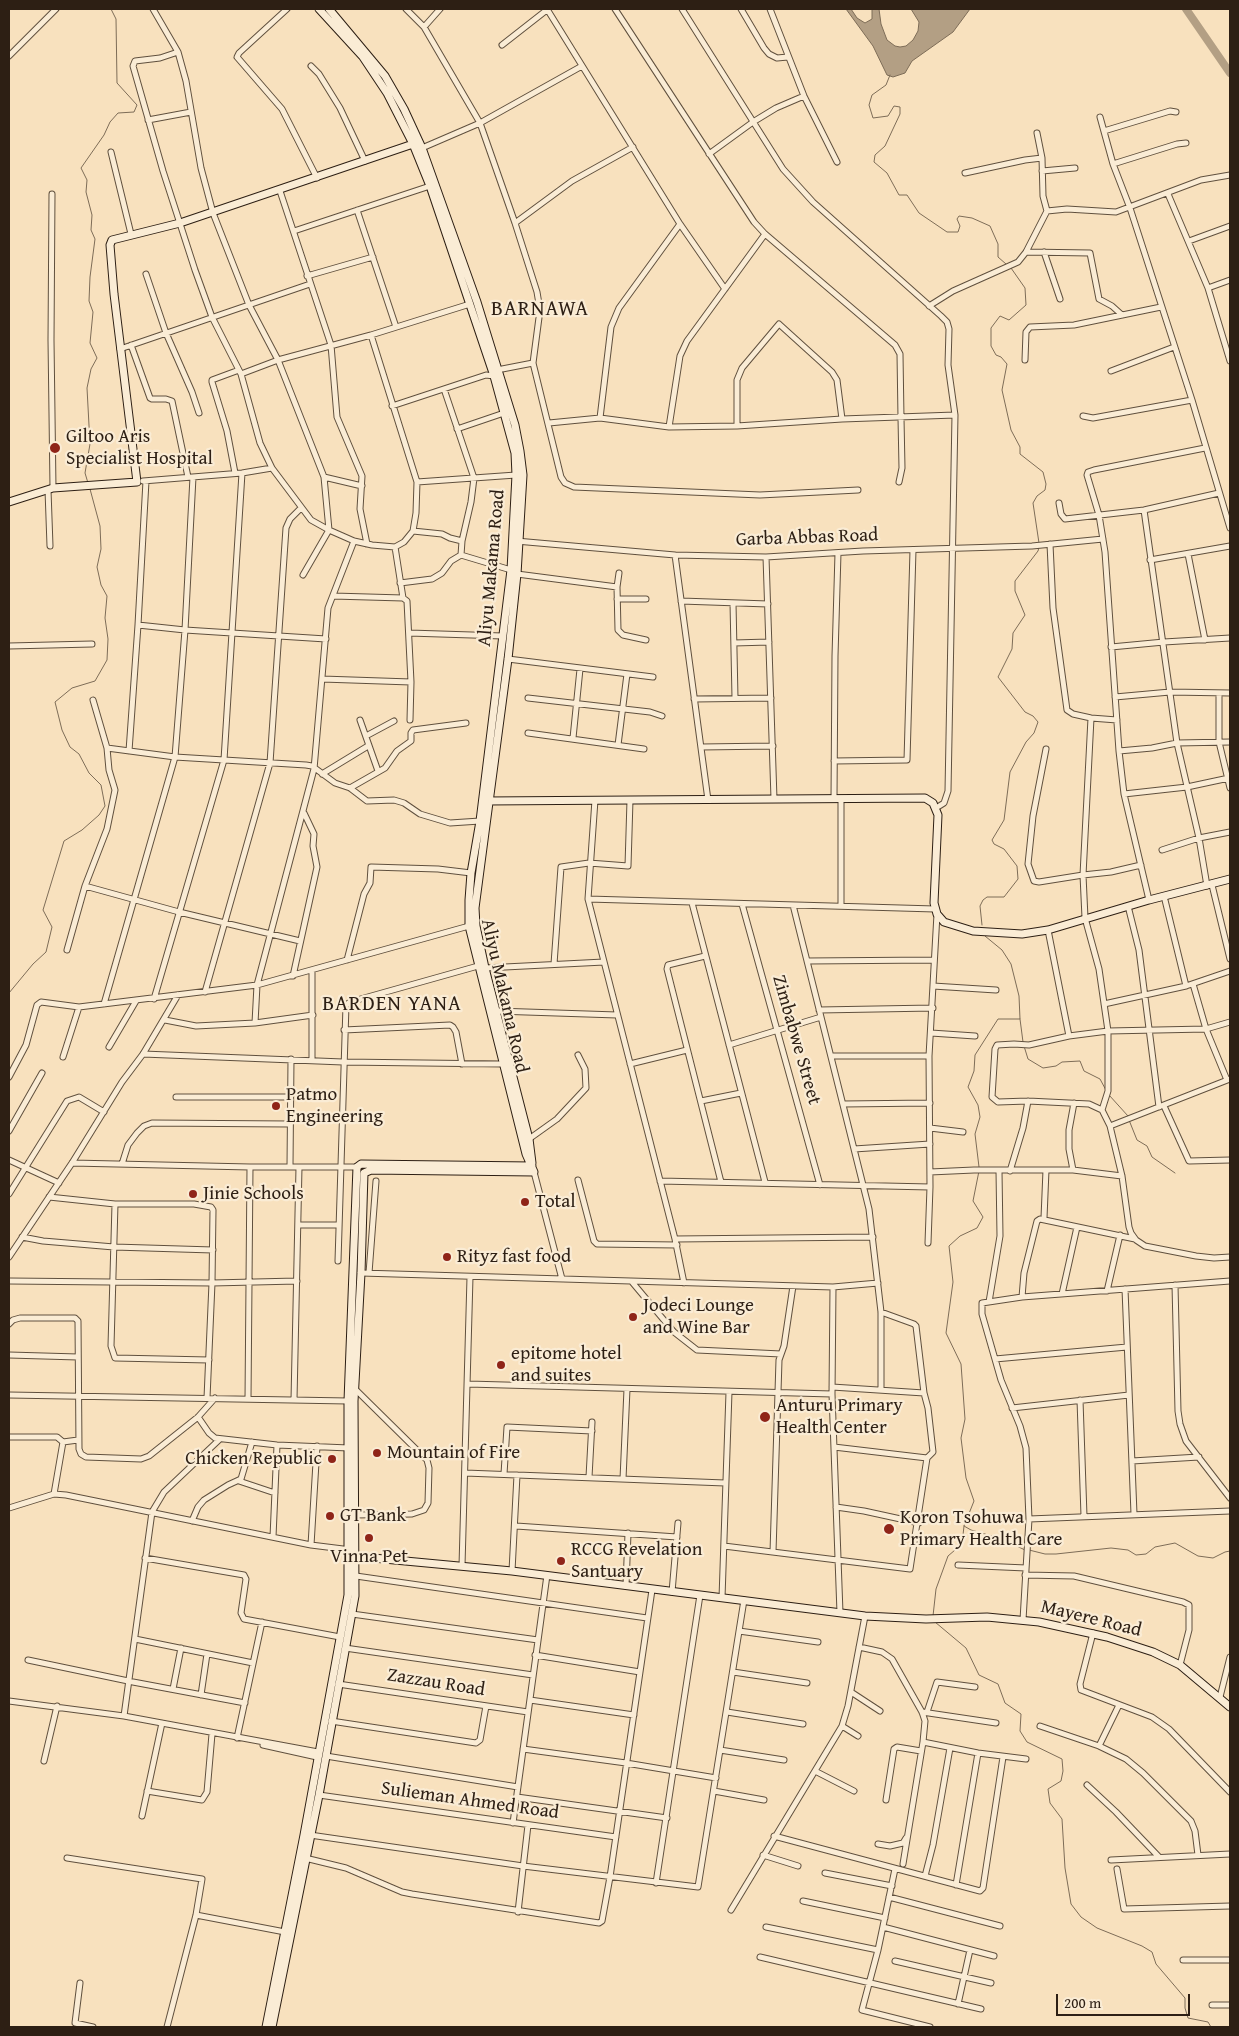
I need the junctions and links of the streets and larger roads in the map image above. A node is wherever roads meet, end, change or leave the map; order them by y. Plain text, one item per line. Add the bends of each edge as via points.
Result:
1 (56, 9) edge
2 (153, 9) edge
3 (287, 9) edge
4 (319, 9) edge
5 (406, 9) edge
6 (440, 9) edge
7 (548, 9) edge
8 (615, 9) edge
9 (682, 9) edge
10 (741, 9) edge
11 (770, 9) edge
12 (329, 10) edge
13 (424, 27) junction
14 (502, 44) dead end
15 (178, 52) junction
16 (9, 56) edge
17 (788, 57) junction
18 (311, 66) dead end
19 (582, 66) junction
20 (804, 96) junction
21 (191, 112) junction
22 (1176, 112) dead end
23 (1100, 118) dead end
24 (148, 120) junction
25 (753, 122) junction
26 (480, 123) junction
27 (1104, 131) junction
28 (1037, 133) dead end
29 (1186, 143) dead end
30 (413, 144) junction
31 (633, 147) junction
32 (422, 148) junction
33 (111, 152) dead end
34 (709, 154) junction
35 (1042, 158) junction
36 (366, 161) junction
37 (836, 162) dead end
38 (1113, 164) junction
39 (1075, 168) dead end
40 (1042, 171) junction
41 (965, 172) dead end
42 (1230, 177) edge
43 (317, 178) junction
44 (430, 186) junction
45 (280, 190) junction
46 (52, 194) dead end
47 (1168, 194) junction
48 (1130, 208) junction
49 (357, 210) junction
50 (1048, 211) junction
51 (213, 213) junction
52 (180, 223) junction
53 (516, 223) junction
54 (680, 224) junction
55 (1230, 226) edge
56 (294, 231) junction
57 (131, 234) junction
58 (765, 234) junction
59 (452, 240) junction
60 (1189, 241) junction
61 (1026, 252) junction
62 (1044, 252) junction
63 (373, 257) junction
64 (146, 274) dead end
65 (307, 276) junction
66 (1230, 280) edge
67 (310, 284) junction
68 (1208, 288) junction
69 (725, 289) junction
70 (1060, 299) dead end
71 (470, 304) junction
72 (250, 305) junction
73 (929, 306) junction
74 (1161, 307) junction
75 (1122, 315) junction
76 (212, 317) junction
77 (396, 327) junction
78 (1230, 332) edge
79 (166, 333) junction
80 (371, 335) junction
81 (1224, 335) junction
82 (131, 345) junction
83 (331, 345) junction
84 (1174, 347) junction
85 (120, 349) junction
86 (278, 360) junction
87 (1025, 360) dead end
88 (1230, 361) edge
89 (533, 363) junction
90 (1111, 371) dead end
91 (240, 372) junction
92 (495, 373) junction
93 (444, 389) junction
94 (1192, 400) junction
95 (392, 406) junction
96 (199, 413) dead end
97 (504, 413) junction
98 (955, 415) junction
99 (1083, 416) dead end
100 (600, 418) junction
101 (901, 418) junction
102 (842, 419) junction
103 (549, 424) junction
104 (737, 426) junction
105 (669, 427) junction
106 (457, 429) junction
107 (1205, 448) junction
108 (272, 468) junction
109 (235, 473) junction
110 (242, 473) junction
111 (516, 475) junction
112 (191, 477) junction
113 (324, 477) junction
114 (474, 478) junction
115 (146, 481) junction
116 (137, 482) junction
117 (417, 482) junction
118 (899, 482) dead end
119 (362, 486) junction
120 (51, 489) junction
121 (858, 490) dead end
122 (1219, 493) junction
123 (9, 502) edge
124 (1059, 503) dead end
125 (301, 508) junction
126 (1144, 510) junction
127 (1099, 515) junction
128 (1230, 528) edge
129 (329, 530) junction
130 (412, 531) junction
131 (1103, 539) junction
132 (354, 541) junction
133 (462, 541) junction
134 (516, 541) junction
135 (367, 544) junction
136 (1047, 545) junction
137 (50, 546) dead end
138 (1230, 546) edge
139 (395, 547) junction
140 (952, 548) junction
141 (913, 550) junction
142 (838, 553) junction
143 (1188, 554) junction
144 (461, 555) junction
145 (675, 555) junction
146 (766, 557) junction
147 (1150, 560) junction
148 (514, 572) junction
149 (619, 573) dead end
150 (303, 575) dead end
151 (400, 583) junction
152 (617, 587) junction
153 (333, 596) junction
154 (403, 598) junction
155 (617, 599) junction
156 (646, 599) dead end
157 (681, 601) junction
158 (733, 603) junction
159 (768, 604) junction
160 (138, 625) junction
161 (185, 630) junction
162 (232, 633) junction
163 (409, 633) junction
164 (279, 636) junction
165 (504, 636) junction
166 (1230, 638) edge
167 (326, 639) junction
168 (646, 640) dead end
169 (1205, 640) junction
170 (769, 642) junction
171 (1164, 642) junction
172 (734, 643) junction
173 (92, 644) dead end
174 (9, 646) edge
175 (1111, 647) junction
176 (508, 659) junction
177 (580, 669) junction
178 (627, 674) junction
179 (653, 677) dead end
180 (322, 679) junction
181 (411, 682) junction
182 (1170, 692) junction
183 (1219, 693) junction
184 (1230, 693) edge
185 (1115, 697) junction
186 (528, 698) dead end
187 (735, 698) junction
188 (771, 698) junction
189 (694, 699) junction
190 (93, 700) dead end
191 (576, 703) junction
192 (623, 709) junction
193 (662, 716) dead end
194 (1090, 718) junction
195 (360, 720) dead end
196 (410, 720) dead end
197 (1117, 720) junction
198 (394, 721) dead end
199 (466, 723) dead end
200 (528, 733) dead end
201 (366, 736) junction
202 (573, 738) junction
203 (1219, 742) junction
204 (1230, 742) edge
205 (1177, 743) junction
206 (618, 745) junction
207 (368, 746) junction
208 (773, 746) junction
209 (701, 747) junction
210 (106, 748) junction
211 (644, 749) dead end
212 (1046, 749) dead end
213 (129, 751) junction
214 (1119, 752) junction
215 (175, 757) junction
216 (224, 760) junction
217 (834, 761) junction
218 (270, 763) junction
219 (314, 768) junction
220 (378, 771) junction
221 (322, 774) junction
222 (1229, 778) junction
223 (1187, 787) junction
224 (350, 788) junction
225 (1230, 788) edge
226 (1124, 794) junction
227 (774, 799) junction
228 (838, 799) junction
229 (595, 800) junction
230 (630, 800) junction
231 (708, 800) junction
232 (486, 801) junction
233 (936, 808) junction
234 (304, 813) junction
235 (480, 822) junction
236 (1230, 832) edge
237 (1199, 838) junction
238 (1162, 850) dead end
239 (589, 863) junction
240 (1141, 866) junction
241 (472, 873) junction
242 (1082, 874) junction
243 (1230, 879) edge
244 (1210, 885) junction
245 (85, 886) junction
246 (1164, 896) junction
247 (133, 899) junction
248 (588, 899) junction
249 (1149, 900) junction
250 (692, 902) junction
251 (742, 904) junction
252 (793, 905) junction
253 (841, 906) junction
254 (1128, 906) junction
255 (936, 911) junction
256 (179, 912) junction
257 (1085, 918) junction
258 (225, 923) junction
259 (469, 926) junction
260 (1230, 929) edge
261 (1048, 930) junction
262 (1224, 932) junction
263 (269, 934) junction
264 (300, 941) junction
265 (67, 950) dead end
266 (705, 956) junction
267 (1230, 959) edge
268 (347, 960) junction
269 (933, 960) junction
270 (807, 961) junction
271 (604, 962) junction
272 (554, 964) junction
273 (481, 967) junction
274 (312, 970) junction
275 (1230, 971) edge
276 (293, 976) junction
277 (1193, 984) junction
278 (257, 985) junction
279 (933, 986) junction
280 (1186, 986) junction
281 (996, 990) dead end
282 (205, 992) junction
283 (178, 995) junction
284 (1145, 996) junction
285 (154, 999) junction
286 (136, 1001) junction
287 (104, 1004) junction
288 (1104, 1004) junction
289 (79, 1007) junction
290 (933, 1008) junction
291 (819, 1010) junction
292 (496, 1011) junction
293 (313, 1015) junction
294 (617, 1015) junction
295 (821, 1017) junction
296 (165, 1020) junction
297 (1230, 1022) edge
298 (255, 1023) junction
299 (1206, 1029) junction
300 (344, 1030) junction
301 (777, 1030) junction
302 (1150, 1030) junction
303 (1108, 1031) junction
304 (931, 1033) junction
305 (974, 1036) dead end
306 (1069, 1036) junction
307 (729, 1045) junction
308 (109, 1047) dead end
309 (687, 1050) junction
310 (143, 1054) junction
311 (578, 1055) dead end
312 (831, 1056) junction
313 (929, 1056) junction
314 (63, 1057) dead end
315 (291, 1059) junction
316 (312, 1060) junction
317 (343, 1062) junction
318 (462, 1064) junction
319 (503, 1064) junction
320 (630, 1064) junction
321 (42, 1073) dead end
322 (9, 1077) edge
323 (1229, 1079) edge
324 (741, 1093) junction
325 (176, 1097) dead end
326 (290, 1097) junction
327 (701, 1101) junction
328 (1028, 1101) junction
329 (930, 1103) junction
330 (1074, 1103) junction
331 (843, 1104) junction
332 (1161, 1106) junction
333 (1102, 1110) junction
334 (104, 1112) junction
335 (290, 1124) junction
336 (1110, 1126) junction
337 (930, 1128) junction
338 (9, 1131) edge
339 (963, 1132) dead end
340 (529, 1139) junction
341 (930, 1144) junction
342 (854, 1149) junction
343 (9, 1160) edge
344 (1230, 1160) edge
345 (72, 1163) junction
346 (122, 1164) junction
347 (290, 1166) junction
348 (299, 1166) junction
349 (250, 1167) junction
350 (341, 1167) junction
351 (357, 1167) junction
352 (414, 1167) junction
353 (26, 1168) junction
354 (533, 1169) junction
355 (1046, 1170) junction
356 (1073, 1170) junction
357 (999, 1171) junction
358 (1010, 1171) junction
359 (930, 1172) junction
360 (1122, 1176) junction
361 (578, 1180) dead end
362 (376, 1181) dead end
363 (660, 1181) junction
364 (720, 1182) junction
365 (765, 1182) junction
366 (58, 1183) junction
367 (820, 1185) junction
368 (864, 1185) junction
369 (930, 1187) junction
370 (9, 1194) edge
371 (49, 1197) junction
372 (115, 1204) junction
373 (1044, 1218) junction
374 (298, 1225) junction
375 (339, 1225) junction
376 (1076, 1227) junction
377 (1131, 1233) junction
378 (1122, 1236) junction
379 (22, 1237) junction
380 (873, 1238) junction
381 (1136, 1240) junction
382 (676, 1242) junction
383 (928, 1243) dead end
384 (114, 1247) junction
385 (212, 1250) junction
386 (9, 1257) edge
387 (1230, 1257) edge
388 (338, 1261) dead end
389 (1230, 1266) edge
390 (365, 1273) junction
391 (470, 1277) junction
392 (562, 1279) junction
393 (9, 1281) edge
394 (297, 1281) junction
395 (1230, 1281) edge
396 (113, 1282) junction
397 (249, 1282) junction
398 (632, 1282) junction
399 (212, 1283) junction
400 (684, 1283) junction
401 (878, 1283) junction
402 (793, 1286) junction
403 (1175, 1286) junction
404 (833, 1287) junction
405 (1125, 1289) junction
406 (1107, 1291) junction
407 (1062, 1294) junction
408 (1022, 1297) junction
409 (989, 1302) junction
410 (356, 1312) junction
411 (881, 1312) junction
412 (9, 1324) edge
413 (1128, 1347) junction
414 (781, 1354) junction
415 (9, 1355) edge
416 (78, 1357) junction
417 (995, 1359) junction
418 (209, 1360) junction
419 (468, 1384) junction
420 (832, 1387) junction
421 (627, 1389) junction
422 (881, 1389) junction
423 (356, 1390) junction
424 (729, 1392) junction
425 (924, 1393) junction
426 (777, 1394) junction
427 (832, 1394) junction
428 (9, 1395) edge
429 (1130, 1395) junction
430 (77, 1396) junction
431 (207, 1398) junction
432 (215, 1398) junction
433 (248, 1399) junction
434 (294, 1400) junction
435 (1080, 1400) junction
436 (348, 1401) junction
437 (1012, 1408) junction
438 (198, 1417) junction
439 (592, 1422) dead end
440 (592, 1431) junction
441 (9, 1437) edge
442 (220, 1438) junction
443 (78, 1440) junction
444 (63, 1442) junction
445 (252, 1442) junction
446 (277, 1445) junction
447 (317, 1446) junction
448 (834, 1447) junction
449 (349, 1448) junction
450 (1199, 1457) junction
451 (927, 1458) junction
452 (1132, 1461) junction
453 (465, 1473) junction
454 (504, 1474) junction
455 (517, 1475) junction
456 (589, 1477) junction
457 (623, 1479) junction
458 (239, 1481) junction
459 (725, 1483) junction
460 (275, 1493) junction
461 (54, 1494) junction
462 (1230, 1498) edge
463 (836, 1507) junction
464 (9, 1508) edge
465 (1230, 1511) edge
466 (152, 1512) junction
467 (1134, 1514) junction
468 (356, 1515) junction
469 (1084, 1516) junction
470 (1029, 1519) junction
471 (192, 1521) junction
472 (678, 1523) dead end
473 (919, 1524) junction
474 (516, 1526) junction
475 (628, 1534) junction
476 (677, 1536) junction
477 (273, 1537) junction
478 (311, 1544) junction
479 (724, 1546) junction
480 (773, 1552) junction
481 (352, 1553) junction
482 (145, 1558) junction
483 (838, 1561) junction
484 (958, 1565) dead end
485 (462, 1566) junction
486 (1026, 1568) junction
487 (512, 1570) junction
488 (547, 1575) junction
489 (1025, 1575) junction
490 (356, 1576) junction
491 (626, 1586) junction
492 (652, 1590) junction
493 (672, 1592) junction
494 (700, 1595) junction
495 (722, 1598) junction
496 (744, 1600) junction
497 (543, 1603) junction
498 (840, 1613) junction
499 (352, 1614) junction
500 (864, 1616) junction
501 (647, 1618) junction
502 (1023, 1620) junction
503 (262, 1622) junction
504 (739, 1631) junction
505 (1092, 1633) junction
506 (340, 1637) junction
507 (135, 1639) junction
508 (538, 1640) junction
509 (818, 1642) dead end
510 (859, 1647) junction
511 (181, 1648) junction
512 (345, 1648) junction
513 (207, 1654) junction
514 (535, 1656) junction
515 (1230, 1657) edge
516 (28, 1660) dead end
517 (252, 1663) junction
518 (1180, 1666) junction
519 (640, 1672) junction
520 (733, 1672) junction
521 (532, 1675) junction
522 (129, 1681) junction
523 (807, 1683) dead end
524 (338, 1684) junction
525 (975, 1687) dead end
526 (174, 1690) junction
527 (851, 1692) junction
528 (201, 1694) junction
529 (1220, 1697) junction
530 (530, 1700) junction
531 (9, 1701) edge
532 (244, 1703) junction
533 (1119, 1705) junction
534 (57, 1706) junction
535 (486, 1706) junction
536 (1230, 1707) edge
537 (880, 1711) dead end
538 (528, 1712) junction
539 (727, 1712) junction
540 (925, 1712) junction
541 (634, 1715) junction
542 (124, 1716) junction
543 (331, 1721) junction
544 (162, 1723) junction
545 (996, 1723) dead end
546 (803, 1724) dead end
547 (842, 1726) junction
548 (1040, 1726) dead end
549 (212, 1734) junction
550 (858, 1736) dead end
551 (237, 1738) junction
552 (923, 1742) junction
553 (1099, 1746) junction
554 (950, 1748) junction
555 (524, 1749) junction
556 (720, 1750) junction
557 (922, 1751) junction
558 (978, 1753) junction
559 (318, 1754) junction
560 (326, 1756) junction
561 (1003, 1757) junction
562 (1026, 1759) dead end
563 (784, 1760) dead end
564 (44, 1761) dead end
565 (626, 1762) junction
566 (673, 1770) junction
567 (815, 1771) junction
568 (716, 1778) junction
569 (1086, 1785) dead end
570 (518, 1787) junction
571 (147, 1791) junction
572 (714, 1791) junction
573 (854, 1791) dead end
574 (1230, 1792) edge
575 (319, 1795) junction
576 (517, 1797) junction
577 (764, 1800) dead end
578 (886, 1800) dead end
579 (619, 1811) junction
580 (142, 1816) dead end
581 (311, 1816) junction
582 (667, 1818) junction
583 (513, 1823) junction
584 (528, 1825) junction
585 (310, 1835) junction
586 (774, 1836) junction
587 (908, 1836) junction
588 (616, 1837) junction
589 (878, 1844) dead end
590 (1230, 1854) edge
591 (763, 1855) junction
592 (1198, 1855) junction
593 (1159, 1857) junction
594 (67, 1858) dead end
595 (305, 1858) junction
596 (1111, 1860) dead end
597 (903, 1864) dead end
598 (523, 1866) junction
599 (798, 1866) dead end
600 (1117, 1868) dead end
601 (895, 1869) junction
602 (825, 1873) dead end
603 (925, 1876) junction
604 (610, 1877) junction
605 (656, 1883) junction
606 (956, 1885) junction
607 (892, 1886) junction
608 (889, 1897) junction
609 (803, 1901) dead end
610 (1230, 1906) edge
611 (731, 1910) dead end
612 (518, 1912) junction
613 (196, 1915) junction
614 (885, 1918) junction
615 (1000, 1926) dead end
616 (766, 1927) dead end
617 (883, 1927) junction
618 (285, 1932) junction
619 (878, 1950) junction
620 (970, 1950) junction
621 (994, 1956) dead end
622 (760, 1957) dead end
623 (1183, 1960) dead end
624 (1230, 1960) edge
625 (895, 1961) dead end
626 (964, 1978) junction
627 (870, 1982) junction
628 (80, 1983) dead end
629 (991, 1983) dead end
630 (958, 2004) junction
631 (1212, 2005) dead end
632 (1230, 2005) edge
633 (981, 2008) dead end
634 (92, 2027) edge
635 (168, 2027) edge
636 (266, 2027) edge
637 (272, 2027) edge
638 (930, 2027) edge

1 - 16 street
2 - 15 street
3 - 43 street via 237,58 282,109
4 - 12 street, Aliyu Makama Road
5 - 13 street
6 - 13 street
7 - 14 street
7 - 19 street
8 - 34 street
9 - 25 street
10 - 17 street via 770,54 777,58
11 - 17 street
12 - 30 street, Aliyu Makama Road via 388,93
12 - 32 street, Aliyu Makama Road via 385,76
13 - 26 street
15 - 21 street
15 - 24 street via 133,63
17 - 20 street
18 - 36 street via 320,74 340,108
19 - 26 street
19 - 31 street
20 - 25 street
20 - 37 street
21 - 24 street
21 - 51 street
22 - 27 street
23 - 27 street
24 - 52 street
25 - 34 street
25 - 73 street via 783,169 813,202
26 - 32 street
26 - 53 street
27 - 38 street
28 - 35 street
29 - 38 street
30 - 36 street
30 - 44 street, Aliyu Makama Road
31 - 53 street via 572,181
31 - 54 street
32 - 59 street, Aliyu Makama Road
33 - 57 street
34 - 58 street
35 - 40 street
35 - 41 street
36 - 43 street
38 - 48 street
39 - 40 street
40 - 50 street via 1043,196
42 - 47 street via 1201,180
43 - 45 street
44 - 49 street
44 - 59 street, Aliyu Makama Road
45 - 51 street
45 - 56 street
46 - 120 street
47 - 48 street
47 - 60 street
48 - 50 street via 1116,212
48 - 74 street
49 - 56 street
49 - 63 street
50 - 61 street
51 - 52 street
51 - 72 street
52 - 57 street
52 - 76 street
53 - 89 street via 540,310
54 - 69 street
54 - 100 street via 619,308 611,327
55 - 60 street
56 - 65 street
57 - 85 street via 112,240 110,245
58 - 69 street
58 - 101 street via 895,345 900,354
59 - 71 street, Aliyu Makama Road
59 - 92 street, Aliyu Makama Road
60 - 68 street
61 - 62 street
61 - 73 street via 1018,262 953,291
62 - 70 street
62 - 75 street via 1090,252 1099,299
63 - 65 street
63 - 77 street
64 - 79 street
65 - 67 street
66 - 68 street
67 - 72 street
67 - 83 street
68 - 81 street
69 - 105 street via 687,341 680,356
71 - 77 street
71 - 92 street, Aliyu Makama Road
72 - 76 street
72 - 86 street
73 - 98 street via 947,322 949,329 948,365
74 - 75 street
74 - 84 street
75 - 87 street via 1074,325 1030,327 1026,332
76 - 79 street
76 - 91 street
77 - 80 street
78 - 81 street
79 - 82 street
79 - 96 street
80 - 83 street
80 - 95 street
81 - 88 street
82 - 85 street
82 - 112 street via 150,398 172,401
83 - 86 street
83 - 119 street via 337,417 360,470
84 - 90 street
84 - 94 street
85 - 116 street
86 - 91 street
86 - 113 street
89 - 92 street
89 - 103 street
91 - 108 street via 260,443
91 - 109 street via 212,380
92 - 93 street
92 - 97 street, Aliyu Makama Road
92 - 134 street, Aliyu Makama Road via 515,425 520,451 522,474
93 - 95 street
93 - 106 street
94 - 99 street via 1093,418
94 - 107 street
95 - 117 street
97 - 106 street
97 - 111 street, Aliyu Makama Road via 515,453
98 - 101 street
98 - 140 street
100 - 103 street
100 - 105 street
101 - 102 street
101 - 118 street via 902,468
102 - 104 street
102 - 104 street via 837,380 832,372 779,324 742,368 737,380
103 - 121 street via 561,477 574,487 760,495
104 - 105 street
106 - 114 street
107 - 122 street
107 - 127 street via 1088,472
108 - 110 street
108 - 125 street
109 - 110 street
109 - 112 street
110 - 162 street
111 - 114 street
111 - 134 street, Aliyu Makama Road
112 - 115 street
112 - 161 street
113 - 119 street
113 - 129 street
114 - 117 street
114 - 133 street
115 - 116 street
115 - 160 street
116 - 120 street
117 - 130 street
119 - 135 street via 360,509
120 - 123 street
120 - 137 street
122 - 126 street
122 - 128 street
124 - 127 street via 1066,519
125 - 129 street via 311,520
125 - 164 street via 286,528
126 - 127 street
126 - 147 street
127 - 131 street
129 - 132 street
129 - 150 street
130 - 133 street via 442,534
130 - 139 street via 404,542
131 - 136 street, Garba Abbas Road
131 - 175 street
132 - 135 street
132 - 153 street
133 - 144 street
134 - 145 street, Garba Abbas Road
134 - 148 street, Aliyu Makama Road
135 - 139 street
136 - 140 street, Garba Abbas Road
136 - 194 street via 1065,704 1073,714
138 - 143 street
139 - 151 street
140 - 141 street, Garba Abbas Road
140 - 233 street via 948,791 944,802
141 - 142 street, Garba Abbas Road
141 - 217 street via 907,760
142 - 146 street, Garba Abbas Road
142 - 217 street
143 - 147 street
143 - 169 street
144 - 148 street
144 - 151 street via 432,580
145 - 146 street, Garba Abbas Road
145 - 157 street
146 - 159 street
147 - 171 street
148 - 152 street
148 - 165 street, Aliyu Makama Road
148 - 176 street, Aliyu Makama Road
149 - 152 street
151 - 154 street
152 - 155 street
153 - 154 street
153 - 167 street via 328,608
154 - 163 street via 407,601
155 - 156 street
155 - 168 street via 619,633
157 - 158 street
157 - 189 street
158 - 159 street
158 - 172 street
159 - 170 street
160 - 161 street
160 - 213 street
161 - 162 street
161 - 215 street
162 - 164 street
162 - 216 street
163 - 165 street
163 - 181 street
164 - 167 street
164 - 218 street
165 - 232 street, Aliyu Makama Road
166 - 169 street
167 - 180 street
169 - 171 street
170 - 172 street
170 - 188 street
171 - 175 street
171 - 182 street
172 - 187 street
173 - 174 street
175 - 185 street
176 - 177 street
176 - 232 street, Aliyu Makama Road
177 - 178 street
177 - 191 street
178 - 179 street
178 - 192 street
180 - 181 street
180 - 219 street
181 - 196 street
182 - 183 street
182 - 185 street
182 - 205 street
183 - 184 street
183 - 203 street
185 - 197 street
186 - 191 street
187 - 188 street
187 - 189 street
188 - 208 street
189 - 209 street
190 - 210 street
191 - 192 street
191 - 202 street
192 - 193 street
192 - 206 street
194 - 197 street
194 - 242 street
195 - 201 street
197 - 214 street
198 - 201 street
199 - 220 street via 414,730 411,741 396,750 385,768
200 - 202 street
201 - 207 street
202 - 206 street
203 - 204 street
203 - 205 street
203 - 222 street
205 - 214 street
205 - 223 street
206 - 211 street
207 - 220 street
207 - 221 street
208 - 209 street
208 - 227 street
209 - 231 street
210 - 213 street
210 - 245 street via 115,790 112,810
212 - 242 street via 1032,816 1028,864 1034,881 1039,882
213 - 215 street
214 - 226 street
215 - 216 street
215 - 247 street
216 - 218 street
216 - 256 street
217 - 228 street
218 - 219 street
218 - 258 street
219 - 221 street
219 - 234 street
220 - 224 street
221 - 224 street
222 - 223 street
222 - 225 street
223 - 226 street
223 - 237 street
224 - 235 street via 366,801 394,800 420,814 450,823
226 - 240 street
227 - 228 street
227 - 231 street
228 - 233 street via 925,798
228 - 253 street
229 - 230 street
229 - 232 street
229 - 239 street
230 - 231 street
230 - 239 street via 628,866
232 - 235 street, Aliyu Makama Road
232 - 273 street, Aliyu Makama Road via 475,908
233 - 255 street
234 - 263 street
234 - 264 street via 314,834 317,867
235 - 241 street, Aliyu Makama Road
236 - 237 street
237 - 238 street
237 - 244 street
239 - 248 street
239 - 272 street via 561,867
240 - 242 street
240 - 249 street
241 - 259 street, Aliyu Makama Road
241 - 268 street via 371,867 370,883 364,894
242 - 257 street
243 - 244 street
244 - 246 street
244 - 262 street
245 - 247 street
245 - 265 street
246 - 249 street
246 - 280 street
247 - 256 street
247 - 287 street
248 - 250 street
248 - 271 street
249 - 254 street
250 - 251 street
250 - 266 street
251 - 252 street
251 - 301 street, Zimbabwe Street
252 - 253 street
252 - 270 street
253 - 255 street
254 - 257 street
254 - 284 street via 1139,950
255 - 261 street via 944,922 973,931 1022,934
255 - 269 street
256 - 258 street
256 - 285 street
257 - 261 street
257 - 288 street via 1099,969
258 - 263 street
258 - 282 street
259 - 268 street
259 - 273 street, Aliyu Makama Road
260 - 262 street
261 - 306 street
262 - 267 street
263 - 264 street
263 - 278 street
264 - 276 street
266 - 307 street
266 - 309 street via 667,966
268 - 274 street
269 - 270 street
269 - 279 street
270 - 291 street
271 - 272 street
271 - 294 street
272 - 273 street
273 - 292 street, Aliyu Makama Road
273 - 300 street via 350,1002 345,1009
273 - 319 street, Aliyu Makama Road
274 - 276 street
274 - 293 street
275 - 277 street
276 - 278 street
277 - 280 street
277 - 299 street
278 - 282 street
278 - 298 street
279 - 281 street
279 - 290 street
280 - 284 street
282 - 283 street
283 - 285 street
283 - 296 street
284 - 288 street
284 - 302 street
285 - 286 street
286 - 287 street
286 - 308 street
287 - 289 street
288 - 303 street
289 - 314 street
289 - 322 street via 39,1003 26,1045
290 - 291 street
290 - 304 street
291 - 295 street
292 - 294 street
292 - 340 street, Aliyu Makama Road
293 - 298 street
293 - 316 street
294 - 320 street
295 - 301 street
295 - 312 street
296 - 298 street via 196,1026
296 - 310 street
297 - 299 street
299 - 302 street
299 - 323 street
300 - 317 street
300 - 318 street via 450,1025 456,1032
301 - 307 street
301 - 367 street, Zimbabwe Street
302 - 303 street
302 - 332 street via 1155,1088
303 - 306 street
303 - 333 street via 1108,1093
304 - 305 street
304 - 313 street
306 - 328 street via 1023,1046 997,1046 995,1049 992,1098 998,1102
307 - 324 street
309 - 320 street
309 - 327 street
310 - 315 street
310 - 334 street
311 - 340 street via 585,1068 586,1088 557,1120
312 - 313 street
312 - 331 street
313 - 329 street
315 - 316 street
315 - 326 street
316 - 317 street
317 - 318 street
317 - 350 street
318 - 319 street
319 - 354 street, Aliyu Makama Road via 526,1154
320 - 363 street
321 - 338 street
323 - 332 street
324 - 327 street
324 - 365 street
325 - 326 street
326 - 335 street
327 - 364 street
328 - 330 street
328 - 358 street
329 - 331 street
329 - 337 street
330 - 333 street via 1089,1104
330 - 356 street via 1069,1130
331 - 342 street
332 - 336 street
332 - 344 street via 1189,1161
333 - 336 street
334 - 345 street
334 - 353 street via 79,1097 67,1101
335 - 346 street via 152,1123 136,1133
335 - 347 street
336 - 360 street
337 - 339 street
337 - 341 street
340 - 354 street, Aliyu Makama Road
341 - 342 street
341 - 359 street
342 - 368 street
343 - 353 street
345 - 346 street
345 - 366 street
346 - 349 street
347 - 348 street
347 - 349 street
348 - 350 street
348 - 374 street
349 - 397 street
350 - 351 street
350 - 375 street
351 - 352 street via 361,1164
351 - 410 street
352 - 354 street
352 - 390 street via 364,1173
353 - 366 street
353 - 370 street
354 - 392 street
355 - 356 street
355 - 358 street
355 - 373 street
356 - 360 street
357 - 358 street
357 - 359 street
357 - 409 street via 1001,1228
359 - 369 street
360 - 377 street
361 - 382 street via 597,1244
362 - 390 street
363 - 364 street
363 - 382 street
364 - 365 street
365 - 367 street
366 - 371 street
367 - 368 street
368 - 369 street
368 - 380 street
369 - 383 street
371 - 372 street
371 - 379 street
372 - 384 street
372 - 385 street via 211,1207
373 - 376 street
373 - 408 street via 1037,1222 1024,1273
374 - 375 street
374 - 394 street
375 - 388 street
376 - 378 street
376 - 407 street
377 - 378 street
377 - 381 street
378 - 381 street
378 - 406 street
379 - 384 street
379 - 386 street
380 - 382 street
380 - 401 street
381 - 387 street via 1145,1246 1196,1256
382 - 400 street
384 - 385 street
384 - 396 street
385 - 399 street
387 - 389 street
390 - 391 street
390 - 410 street
391 - 392 street
391 - 419 street
392 - 398 street
393 - 396 street
394 - 397 street
394 - 434 street
395 - 403 street
396 - 399 street
396 - 418 street via 112,1354 115,1358
397 - 399 street
397 - 433 street
398 - 400 street
398 - 414 street via 674,1332 696,1350
399 - 418 street
400 - 402 street
401 - 404 street
401 - 411 street
402 - 404 street
402 - 414 street
403 - 405 street
403 - 450 street via 1178,1412 1186,1441
404 - 420 street
405 - 406 street
405 - 413 street
406 - 407 street
407 - 408 street
408 - 409 street
409 - 417 street via 982,1303 982,1314
410 - 423 street
410 - 436 street
411 - 422 street
411 - 425 street via 916,1326
412 - 416 street via 20,1318 75,1318 79,1326
413 - 417 street
413 - 429 street
414 - 426 street
415 - 416 street
416 - 430 street
417 - 437 street
418 - 431 street
419 - 421 street
419 - 453 street
420 - 422 street
420 - 427 street
421 - 424 street
421 - 457 street
422 - 425 street
423 - 468 street
423 - 468 street via 427,1460 429,1468 428,1503 424,1510 412,1514
424 - 426 street
424 - 459 street
425 - 451 street via 933,1447
426 - 427 street
426 - 480 street
427 - 448 street
428 - 430 street
429 - 435 street
429 - 452 street
430 - 431 street
430 - 443 street
431 - 432 street
432 - 433 street
432 - 438 street
433 - 434 street
434 - 436 street
435 - 437 street
435 - 469 street
436 - 449 street
437 - 470 street via 1026,1448
438 - 442 street via 209,1433
438 - 443 street via 158,1451 140,1459 86,1457 81,1454
439 - 440 street
440 - 454 street via 507,1427
440 - 456 street
441 - 444 street via 57,1437
442 - 445 street
442 - 466 street via 164,1492
443 - 444 street
444 - 461 street
445 - 446 street
445 - 458 street
446 - 447 street
446 - 460 street
447 - 449 street
447 - 478 street
448 - 451 street
448 - 463 street
449 - 481 street
450 - 452 street
450 - 462 street
451 - 473 street
452 - 467 street
453 - 454 street
453 - 485 street
454 - 455 street
455 - 456 street
455 - 474 street
456 - 457 street
457 - 459 street
458 - 460 street
458 - 471 street via 204,1500
459 - 479 street
460 - 477 street
461 - 464 street
461 - 466 street
463 - 473 street
463 - 483 street
465 - 467 street
466 - 471 street
466 - 482 street
467 - 469 street
468 - 481 street
469 - 470 street
470 - 486 street
471 - 477 street
472 - 476 street
473 - 483 street via 910,1569
474 - 475 street
474 - 487 street
475 - 476 street
475 - 491 street
476 - 493 street
477 - 478 street
478 - 481 street
479 - 480 street
479 - 495 street
480 - 483 street
481 - 485 street, Mayere Road
481 - 490 street
481 - 506 street
482 - 503 street via 244,1575 241,1617
482 - 507 street
483 - 498 street
484 - 486 street
485 - 487 street, Mayere Road
486 - 489 street
487 - 488 street, Mayere Road
488 - 491 street, Mayere Road
488 - 497 street
489 - 502 street
489 - 518 street via 1074,1576 1183,1602 1188,1605 1189,1630
490 - 497 street
490 - 499 street
491 - 492 street, Mayere Road
492 - 493 street, Mayere Road
492 - 501 street
493 - 494 street, Mayere Road
494 - 495 street, Mayere Road
494 - 566 street
495 - 496 street, Mayere Road
496 - 498 street, Mayere Road
496 - 504 street
497 - 501 street
497 - 508 street
498 - 500 street, Mayere Road
499 - 508 street
499 - 512 street
500 - 502 street, Mayere Road
500 - 510 street
501 - 519 street
502 - 505 street, Mayere Road
503 - 506 street
503 - 517 street
504 - 509 street
504 - 520 street
505 - 518 street, Mayere Road via 1153,1652
505 - 533 street via 1080,1688
506 - 559 street
507 - 511 street
507 - 522 street
508 - 514 street
510 - 527 street
510 - 540 street via 888,1655
511 - 513 street
511 - 526 street
512 - 521 street
512 - 524 street
513 - 517 street
513 - 528 street
514 - 519 street
514 - 521 street
515 - 529 street
516 - 522 street
517 - 532 street
518 - 529 street, Mayere Road
519 - 541 street
520 - 523 street
520 - 539 street
521 - 530 street
522 - 526 street
522 - 542 street
524 - 535 street, Zazzau Road
524 - 543 street
525 - 540 street via 936,1682
526 - 528 street
527 - 537 street
527 - 547 street
528 - 532 street
529 - 536 street, Mayere Road
530 - 538 street
530 - 541 street
531 - 534 street
532 - 551 street
533 - 553 street
533 - 574 street via 1152,1717 1169,1729
534 - 542 street
534 - 564 street
535 - 538 street, Zazzau Road
535 - 543 street via 480,1740 476,1743
538 - 555 street
539 - 546 street
539 - 556 street
540 - 545 street
540 - 552 street
541 - 565 street
542 - 544 street
543 - 560 street
544 - 549 street
544 - 571 street
547 - 550 street
547 - 567 street
548 - 553 street
549 - 551 street
549 - 571 street via 206,1797 202,1800
551 - 559 street
552 - 554 street
552 - 557 street
553 - 592 street via 1126,1759 1191,1821
554 - 558 street
554 - 603 street
555 - 565 street
555 - 570 street
556 - 563 street
556 - 568 street
557 - 578 street via 894,1749
557 - 587 street
558 - 561 street
558 - 606 street
559 - 581 street
560 - 570 street
560 - 575 street
561 - 562 street
561 - 606 street via 983,1888 980,1891
565 - 566 street
565 - 579 street
566 - 568 street
566 - 582 street
567 - 573 street
567 - 586 street
568 - 572 street
569 - 593 street
570 - 576 street
571 - 580 street
572 - 577 street
572 - 605 street via 698,1887
575 - 581 street
575 - 583 street, Sulieman Ahmed Road
576 - 579 street
576 - 583 street
579 - 582 street
579 - 588 street
581 - 585 street
581 - 618 street
582 - 605 street
583 - 584 street, Sulieman Ahmed Road
584 - 588 street, Sulieman Ahmed Road
584 - 598 street
585 - 595 street
585 - 598 street
586 - 591 street
586 - 601 street
587 - 589 street via 903,1843
587 - 597 street
588 - 604 street
590 - 592 street
591 - 599 street
591 - 611 street
592 - 593 street
593 - 596 street
594 - 613 street via 201,1878
595 - 612 street via 346,1868 402,1892
595 - 637 street
598 - 604 street
598 - 612 street
600 - 610 street via 1124,1909
601 - 603 street
601 - 607 street
602 - 607 street
603 - 606 street
604 - 605 street
604 - 612 street via 600,1923
607 - 608 street
608 - 614 street
608 - 615 street
609 - 614 street
613 - 618 street
613 - 635 street
614 - 617 street
616 - 619 street
617 - 619 street
617 - 620 street
618 - 636 street
619 - 627 street
620 - 621 street
620 - 626 street
622 - 627 street
623 - 624 street
625 - 626 street
626 - 629 street
626 - 630 street
627 - 630 street
627 - 638 street via 862,2010
628 - 634 street via 75,2023
630 - 633 street
631 - 632 street

